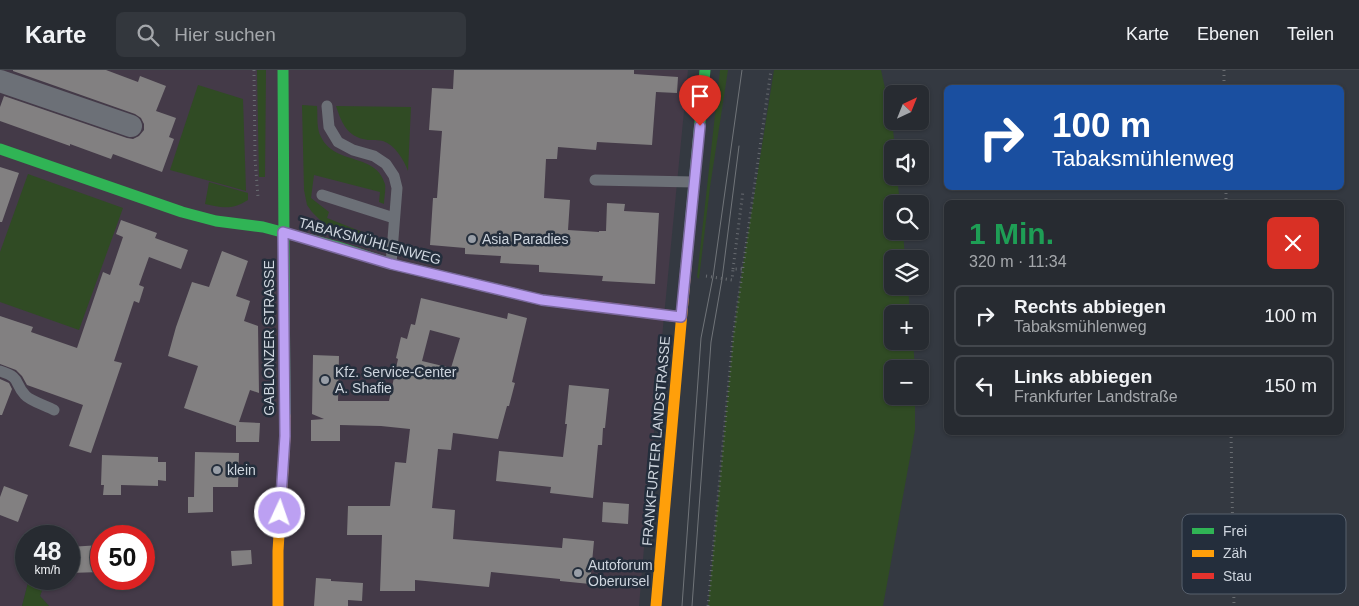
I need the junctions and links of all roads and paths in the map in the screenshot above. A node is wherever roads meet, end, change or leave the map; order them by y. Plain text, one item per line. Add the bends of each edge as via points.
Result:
1 (284, 70) edge
2 (706, 70) edge
3 (771, 70) edge
4 (1224, 70) edge
5 (0, 81) edge
6 (1224, 85) edge
7 (328, 106) dead end
8 (131, 126) dead end
9 (0, 149) edge
10 (595, 180) dead end
11 (694, 182) junction
12 (744, 192) dead end
13 (322, 195) dead end
14 (394, 218) junction
15 (283, 232) junction
16 (391, 264) junction
17 (733, 269) junction
18 (742, 269) junction
19 (685, 282) junction
20 (681, 317) junction
21 (0, 371) edge
22 (54, 410) dead end
23 (1231, 435) edge
24 (1232, 514) edge
25 (278, 606) edge
26 (656, 606) edge
27 (708, 606) edge

1 - 15 main road, GABLONZER STRASSE
2 - 11 main road, FRANKFURTER LANDSTRASSE
3 - 18 path
4 - 6 path
5 - 8 street
7 - 14 lane via 329,127 338,142 374,156 386,164 394,176 397,188
9 - 15 main road, TABAKSMÜHLENWEG via 182,212
10 - 11 lane
11 - 19 main road, FRANKFURTER LANDSTRASSE
12 - 17 path
13 - 14 lane
14 - 16 lane
15 - 16 main road, TABAKSMÜHLENWEG
15 - 25 main road, GABLONZER STRASSE via 285,436
16 - 20 main road, TABAKSMÜHLENWEG via 542,300
17 - 18 path
17 - 19 path via 732,280 702,276 702,283
18 - 27 path
19 - 20 main road, FRANKFURTER LANDSTRASSE
20 - 26 main road, FRANKFURTER LANDSTRASSE
21 - 22 lane via 16,379 26,396
23 - 24 path

